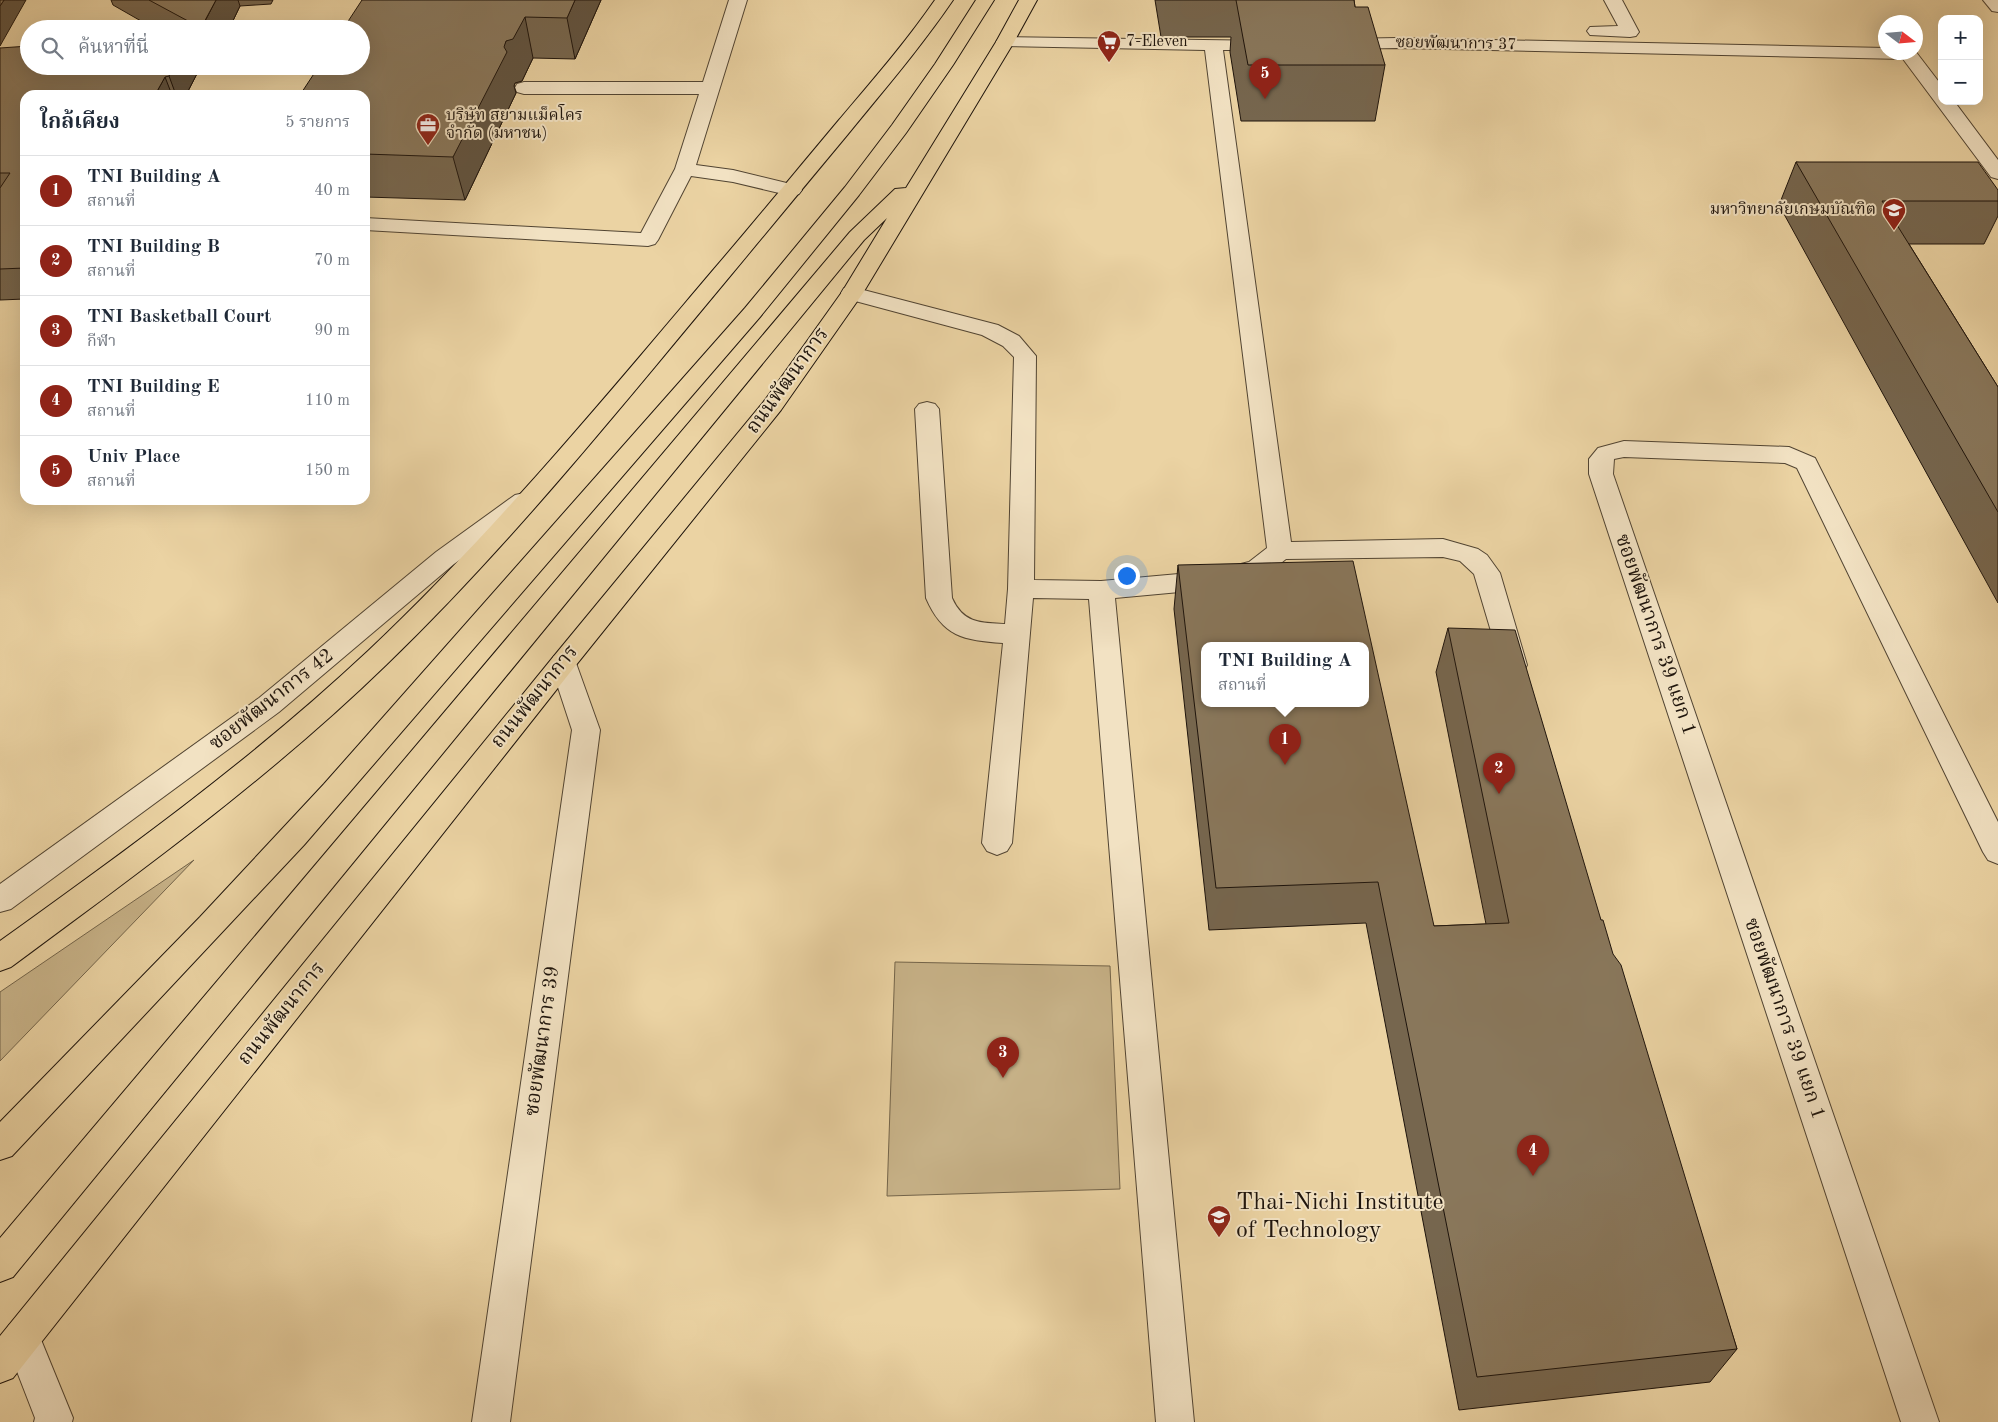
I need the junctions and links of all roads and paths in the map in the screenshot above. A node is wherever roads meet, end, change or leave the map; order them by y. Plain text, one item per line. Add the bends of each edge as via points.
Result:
1 (738, 0) edge
2 (944, 0) edge
3 (985, 0) edge
4 (1028, 0) edge
5 (1613, 0) edge
6 (1992, 0) edge
7 (1998, 7) edge
8 (1005, 42) junction
9 (1382, 43) junction
10 (1281, 44) edge
11 (1329, 44) edge
12 (1213, 45) junction
13 (1878, 53) edge
14 (1913, 60) edge
15 (524, 88) dead end
16 (710, 88) junction
17 (1938, 93) edge
18 (1947, 105) edge
19 (931, 164) junction
20 (685, 169) junction
21 (1998, 173) edge
22 (792, 190) junction
23 (370, 224) edge
24 (852, 293) junction
25 (926, 409) dead end
26 (538, 491) junction
27 (1280, 551) junction
28 (1021, 589) junction
29 (1101, 590) junction
30 (1018, 635) junction
31 (563, 662) junction
32 (1521, 688) edge
33 (997, 843) dead end
34 (1998, 852) edge
35 (0, 900) edge
36 (0, 958) edge
37 (0, 1145) edge
38 (0, 1264) edge
39 (11, 1352) edge
40 (53, 1422) edge
41 (491, 1422) edge
42 (1175, 1422) edge
43 (1920, 1422) edge

1 - 16 street
2 - 22 main road
3 - 37 main road via 933,82 883,150 736,333 333,793 190,948
4 - 8 main road, ถนนพัฒนาการ
5 - 9 street via 1630,32 1382,27
6 - 7 street
8 - 12 street
8 - 19 main road, ถนนพัฒนาการ
9 - 11 street, ซอยพัฒนาการ 37
9 - 13 street, ซอยพัฒนาการ 37
10 - 12 street
12 - 27 street
14 - 17 street
15 - 16 street
16 - 20 street
18 - 21 street
19 - 24 main road, ถนนพัฒนาการ
19 - 38 main road via 857,236
20 - 22 street
20 - 23 street via 648,240
22 - 26 main road
24 - 28 street via 990,330 1011,341 1025,356
24 - 31 main road, ถนนพัฒนาการ via 773,405
25 - 30 street via 939,598 943,612 952,622 967,629
26 - 35 street, ซอยพัฒนาการ 42 via 446,558 269,706
26 - 36 main road via 378,658 312,718 198,813
27 - 29 street via 1257,568 1212,580
27 - 32 street via 1443,548 1469,554 1487,573
28 - 29 street
28 - 30 street
29 - 42 street
30 - 33 street
31 - 39 main road, ถนนพัฒนาการ
31 - 41 street, ซอยพัฒนาการ 39 via 586,730
34 - 43 street, ซอยพัฒนาการ 39 แยก 1 via 1807,463 1789,455 1624,449 1606,453 1601,459 1601,474
39 - 40 street via 54,1418

